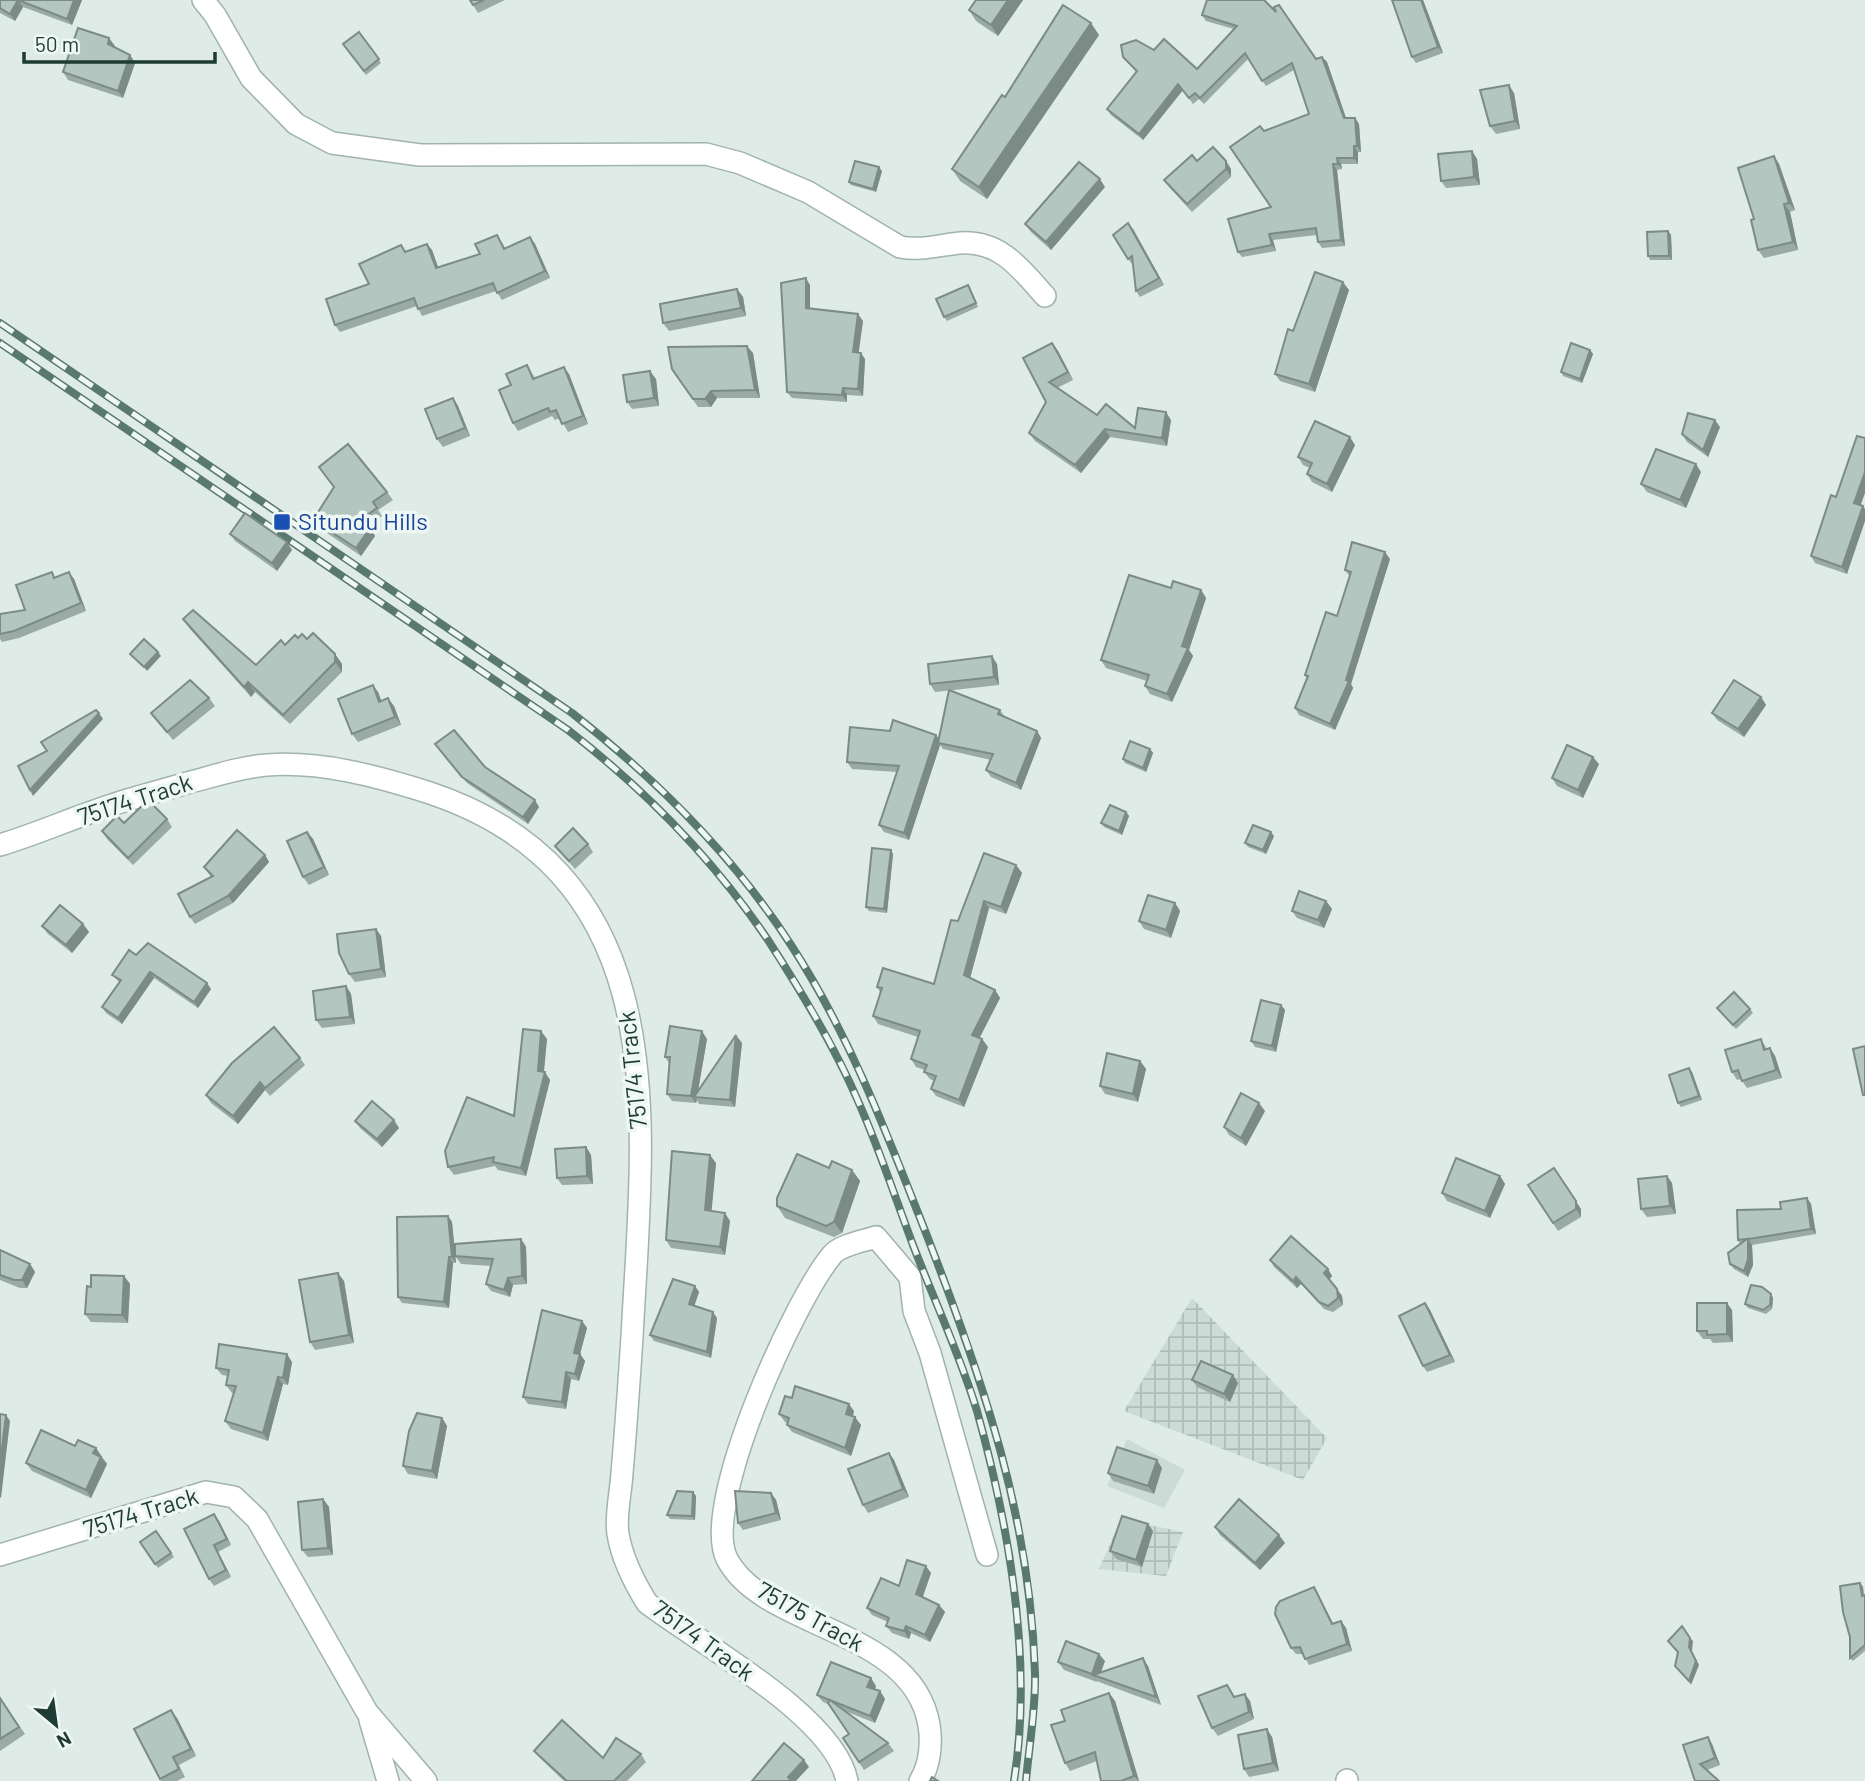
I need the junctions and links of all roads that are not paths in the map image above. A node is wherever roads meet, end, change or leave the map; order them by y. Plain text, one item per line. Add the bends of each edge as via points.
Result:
1 (203, 0) edge
2 (1045, 296) dead end
3 (0, 845) edge
4 (0, 1555) edge
5 (987, 1555) dead end
6 (367, 1712) junction
7 (388, 1781) edge
8 (426, 1781) edge
9 (847, 1781) edge
10 (920, 1781) edge

1 - 2 street via 251,78 296,124 332,143 420,155 706,154 808,192 900,247 915,250 962,243 996,248
3 - 9 street, 75174 Track via 109,806 236,769 322,767 389,780 459,803 527,844 570,885 605,941 631,1018 639,1082 641,1166 617,1532 630,1576 647,1603 811,1723 837,1755
4 - 6 street, 75174 Track via 206,1492 234,1497 257,1519
5 - 10 street, 75175 Track via 914,1311 910,1277 876,1237 834,1252 795,1311 736,1456 721,1523 723,1545 738,1574 762,1594 902,1671 918,1694 929,1726 928,1758
6 - 7 street
6 - 8 street, 75174 Track

